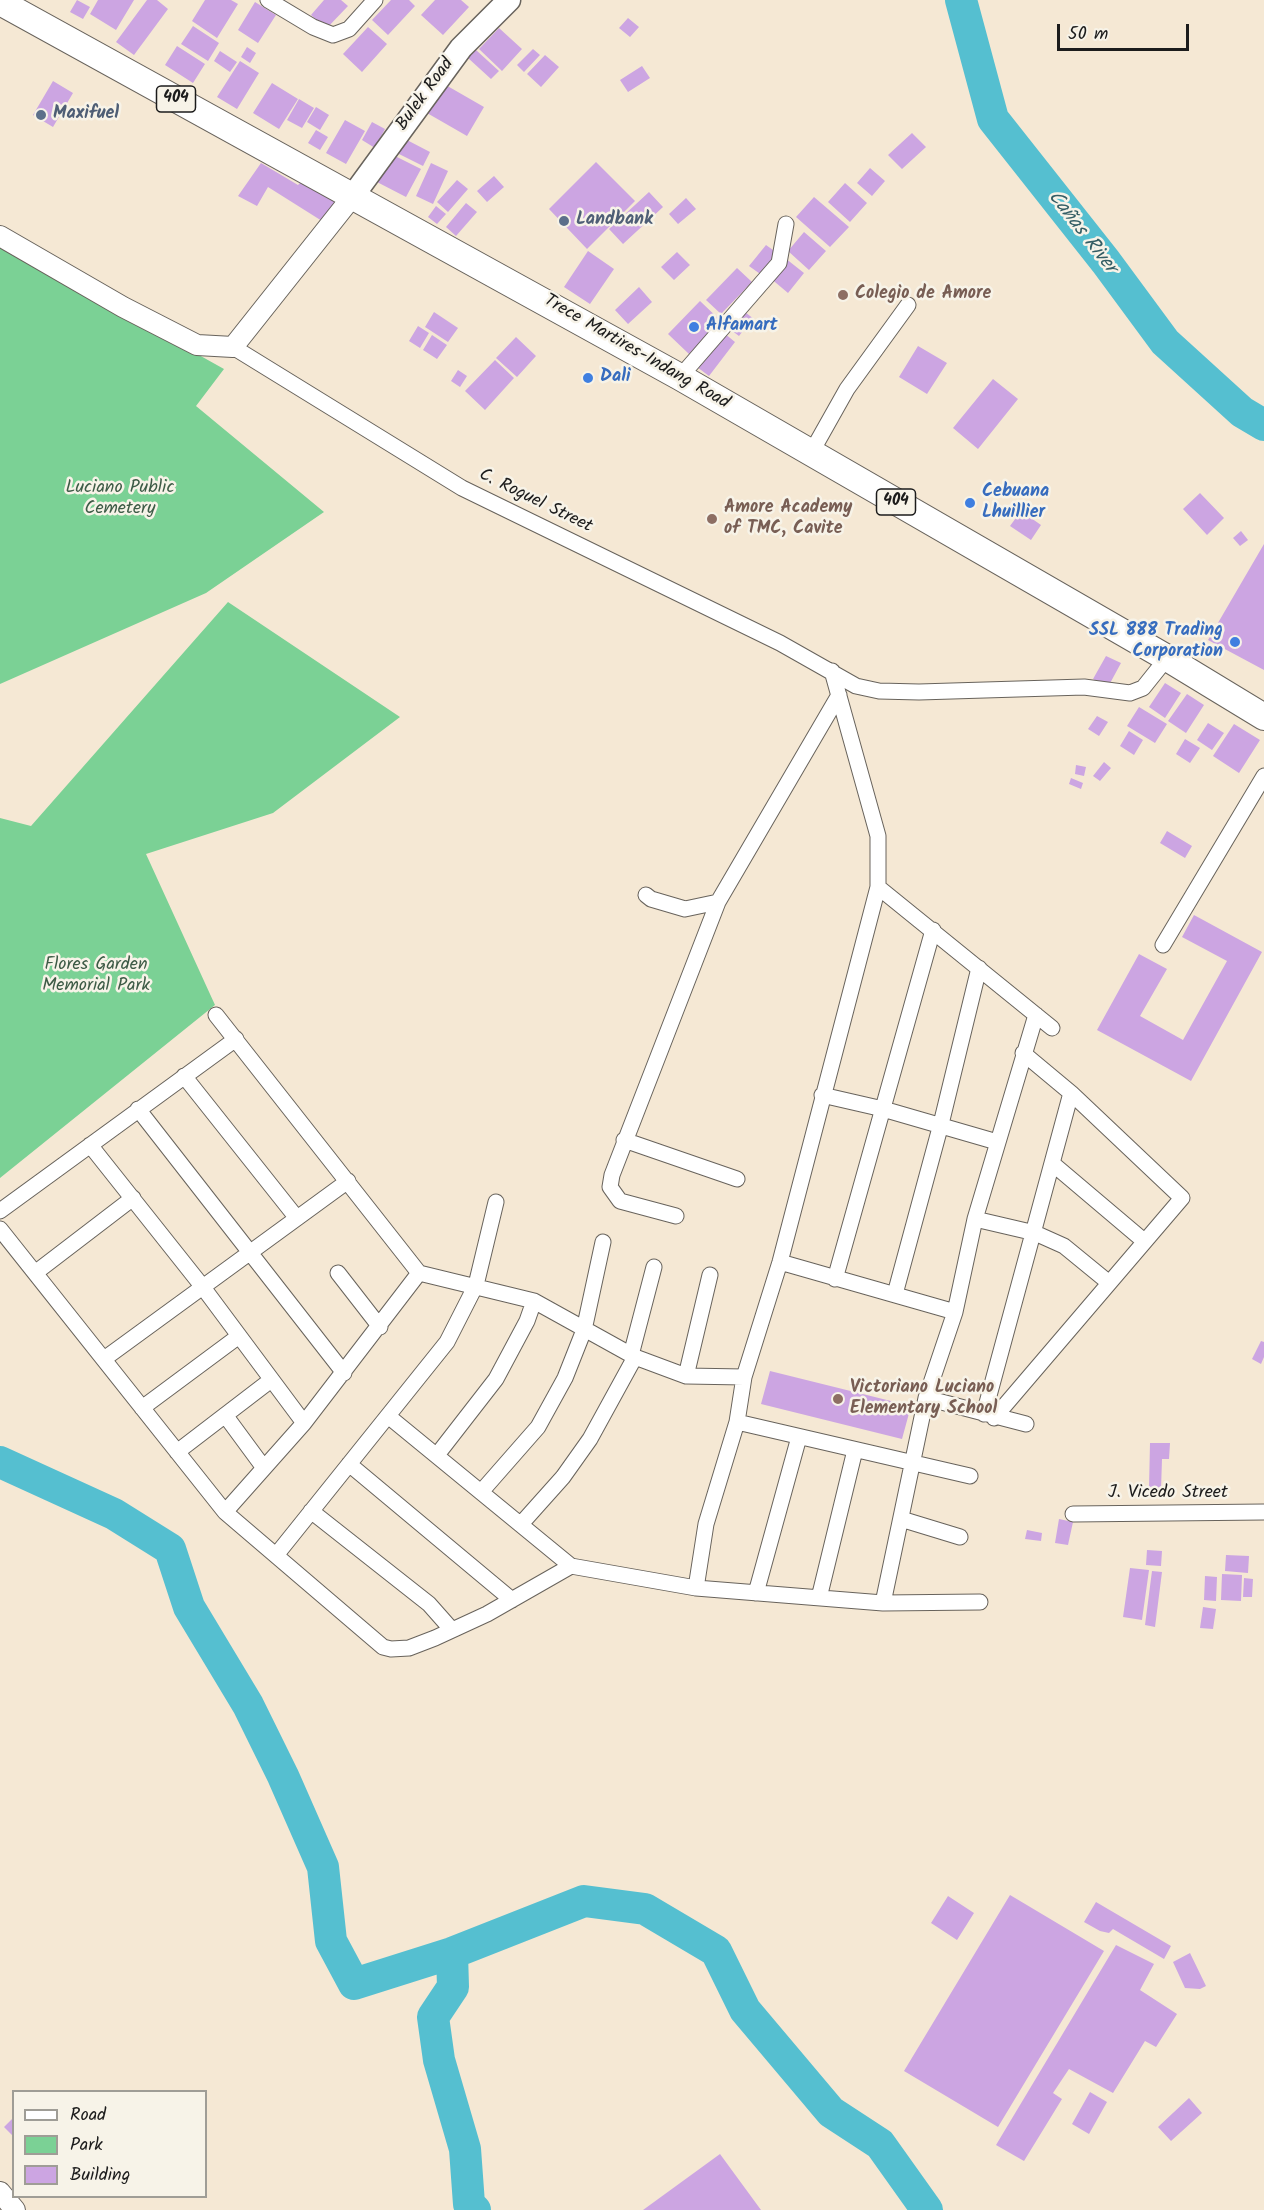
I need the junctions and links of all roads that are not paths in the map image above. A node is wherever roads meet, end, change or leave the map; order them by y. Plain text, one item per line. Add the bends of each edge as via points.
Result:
1 (268, 0) edge
2 (375, 0) edge
3 (509, 0) edge
4 (0, 2) edge
5 (352, 197) junction
6 (786, 224) dead end
7 (0, 236) edge
8 (908, 305) dead end
9 (233, 347) junction
10 (680, 377) junction
11 (811, 453) junction
12 (1167, 658) junction
13 (832, 671) junction
14 (839, 695) junction
15 (1264, 717) edge
16 (1264, 776) edge
17 (878, 887) junction
18 (646, 895) dead end
19 (717, 902) junction
20 (933, 930) junction
21 (1164, 945) dead end
22 (978, 968) junction
23 (216, 1015) dead end
24 (1036, 1015) junction
25 (1052, 1028) dead end
26 (236, 1039) junction
27 (1023, 1053) junction
28 (184, 1076) junction
29 (1071, 1093) junction
30 (822, 1095) junction
31 (883, 1108) junction
32 (138, 1109) junction
33 (941, 1124) junction
34 (624, 1140) junction
35 (997, 1142) junction
36 (90, 1145) junction
37 (1053, 1164) junction
38 (737, 1179) dead end
39 (348, 1181) junction
40 (133, 1198) junction
41 (496, 1202) dead end
42 (0, 1211) edge
43 (676, 1216) dead end
44 (296, 1217) junction
45 (975, 1219) junction
46 (0, 1229) edge
47 (1035, 1233) junction
48 (1144, 1241) junction
49 (603, 1242) dead end
50 (249, 1252) junction
51 (780, 1262) junction
52 (654, 1267) dead end
53 (35, 1273) junction
54 (338, 1273) dead end
55 (419, 1273) junction
56 (710, 1275) dead end
57 (835, 1279) junction
58 (1108, 1282) junction
59 (476, 1285) junction
60 (202, 1286) junction
61 (895, 1294) junction
62 (534, 1301) junction
63 (955, 1312) junction
64 (380, 1326) junction
65 (584, 1330) junction
66 (239, 1336) junction
67 (633, 1356) junction
68 (104, 1359) junction
69 (344, 1373) junction
70 (686, 1376) junction
71 (744, 1377) junction
72 (271, 1380) junction
73 (926, 1398) junction
74 (142, 1408) junction
75 (225, 1416) junction
76 (388, 1416) junction
77 (989, 1416) junction
78 (737, 1422) junction
79 (304, 1423) junction
80 (1026, 1424) dead end
81 (799, 1437) junction
82 (855, 1450) junction
83 (177, 1452) junction
84 (437, 1455) junction
85 (349, 1464) junction
86 (912, 1464) junction
87 (264, 1468) junction
88 (970, 1476) dead end
89 (481, 1492) junction
90 (311, 1511) junction
91 (225, 1512) junction
92 (1264, 1512) edge
93 (1073, 1514) dead end
94 (900, 1519) junction
95 (521, 1524) junction
96 (960, 1537) dead end
97 (277, 1554) junction
98 (571, 1566) junction
99 (696, 1588) junction
100 (756, 1593) junction
101 (819, 1598) junction
102 (512, 1600) junction
103 (980, 1602) dead end
104 (883, 1603) junction
105 (452, 1630) junction
106 (0, 2192) edge
107 (15, 2210) edge

1 - 2 street via 333,35 349,30
3 - 5 main road, Bulek Road via 455,56
4 - 5 main road, Trece Martires-Indang Road / 404
5 - 9 street
5 - 10 main road, Trece Martires-Indang Road / 404
6 - 10 street via 779,262
7 - 9 street via 197,345
8 - 11 street via 847,389
9 - 13 street, C. Roguel Street via 462,488
10 - 11 main road, Trece Martires-Indang Road / 404
11 - 12 main road, Trece Martires-Indang Road / 404
12 - 13 street, C. Roguel Street via 1143,688 1130,693 1076,687 891,692 856,686
12 - 15 main road, Trece Martires-Indang Road / 404
13 - 14 street
14 - 17 street via 878,836
14 - 19 street
16 - 21 street
17 - 20 street
17 - 30 street
18 - 19 street via 685,909
19 - 34 street
20 - 22 street
20 - 31 street
22 - 24 street
22 - 33 street
23 - 26 street
24 - 25 street
24 - 27 street
26 - 28 street
26 - 39 street
27 - 29 street
27 - 35 street
28 - 32 street
28 - 44 street
29 - 37 street
29 - 48 street via 1182,1198
30 - 31 street
30 - 51 street
31 - 33 street
31 - 57 street
32 - 36 street
32 - 50 street
33 - 35 street
33 - 61 street
34 - 38 street
34 - 43 street via 612,1175 613,1194 620,1201
35 - 45 street
36 - 40 street
36 - 42 street
37 - 47 street
37 - 48 street
39 - 44 street
39 - 55 street
40 - 53 street
40 - 60 street
41 - 59 street
44 - 50 street
45 - 47 street
45 - 63 street
46 - 53 street
47 - 58 street via 1064,1246
47 - 77 street
48 - 58 street
49 - 65 street
50 - 60 street
50 - 69 street
51 - 57 street
51 - 71 street
52 - 67 street
53 - 68 street
54 - 64 street
55 - 59 street
55 - 64 street
56 - 70 street
57 - 61 street
58 - 77 street
59 - 62 street
59 - 76 street via 447,1342
60 - 66 street
60 - 68 street
61 - 63 street
62 - 65 street
62 - 84 street via 496,1379
63 - 73 street
64 - 69 street
65 - 67 street
65 - 89 street via 565,1378 538,1427
66 - 72 street
66 - 74 street
67 - 70 street
67 - 95 street via 590,1439 563,1478
68 - 74 street
69 - 79 street
70 - 71 street
71 - 78 street
72 - 75 street
72 - 79 street
73 - 77 street
73 - 86 street
74 - 83 street
75 - 83 street
75 - 87 street
76 - 84 street
76 - 85 street
77 - 80 street
78 - 81 street
78 - 99 street via 706,1524
79 - 87 street
81 - 82 street
81 - 100 street
82 - 86 street
82 - 101 street
83 - 91 street
84 - 89 street
85 - 90 street
85 - 102 street
86 - 88 street
86 - 94 street
87 - 91 street
89 - 95 street
90 - 97 street
90 - 105 street via 429,1604
91 - 97 street
92 - 93 street, J. Vicedo Street
94 - 96 street
94 - 104 street
95 - 98 street
97 - 105 street via 383,1647 409,1648
98 - 99 street
98 - 102 street
99 - 100 street
100 - 101 street
101 - 104 street
102 - 105 street
103 - 104 street
106 - 107 street

